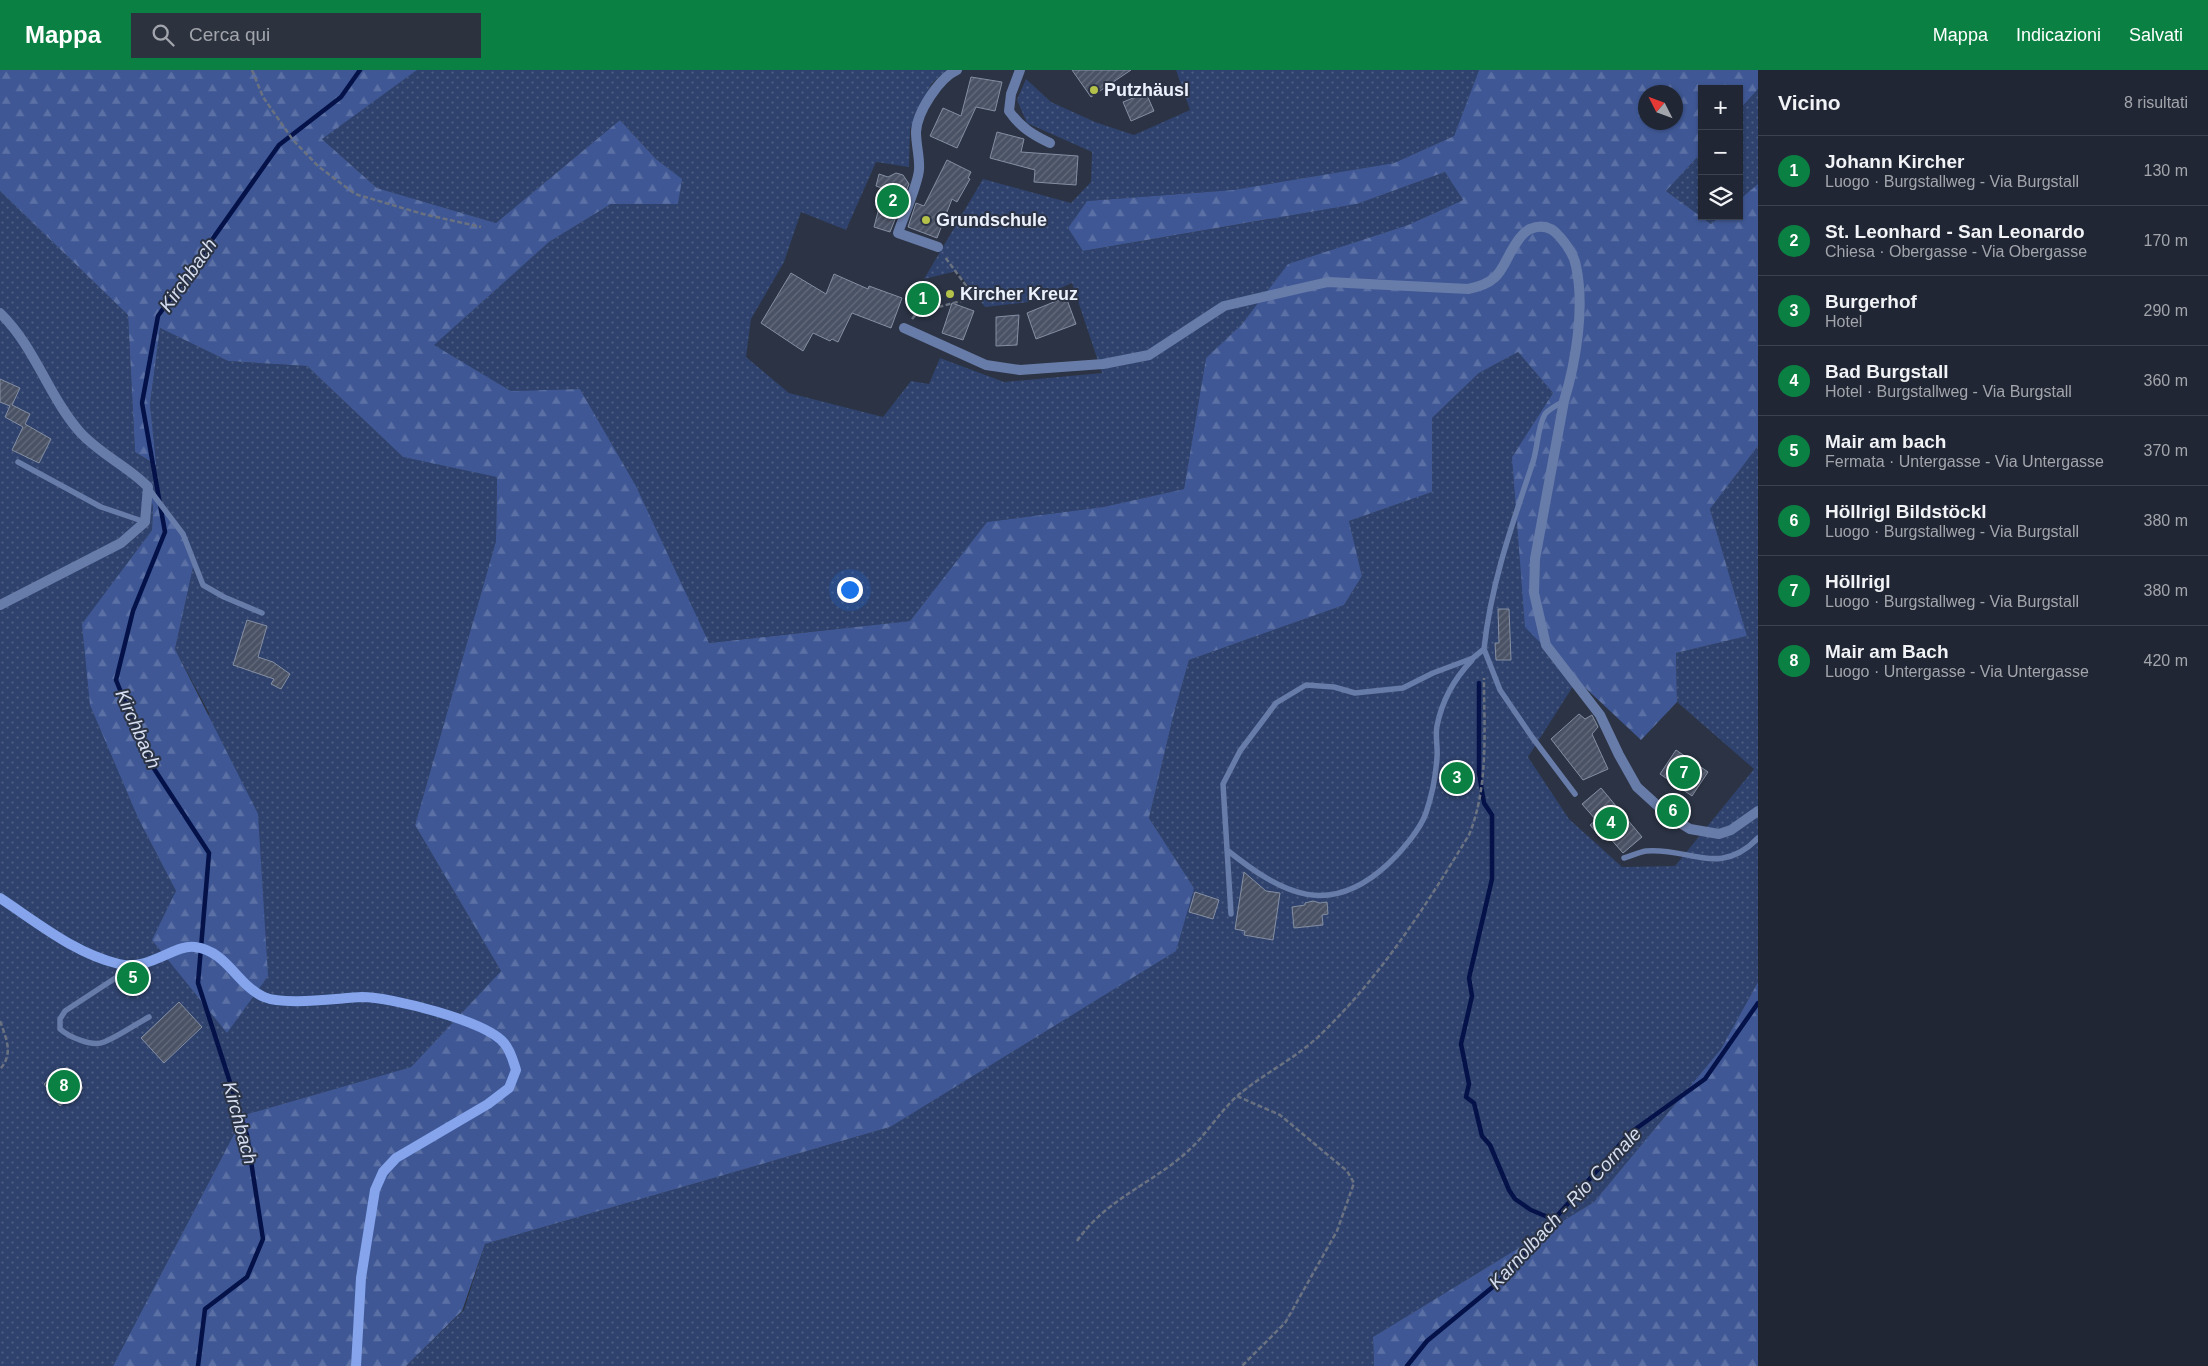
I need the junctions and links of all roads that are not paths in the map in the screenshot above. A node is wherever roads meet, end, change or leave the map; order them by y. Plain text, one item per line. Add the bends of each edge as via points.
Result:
1 (957, 70) edge
2 (1020, 70) edge
3 (1050, 143) dead end
4 (938, 247) road end
5 (0, 313) edge
6 (904, 328) road end
7 (1564, 401) junction
8 (18, 462) dead end
9 (148, 487) junction
10 (145, 522) junction
11 (0, 605) edge
12 (262, 613) dead end
13 (1484, 649) junction
14 (1473, 658) junction
15 (1575, 794) dead end
16 (1758, 811) edge
17 (1758, 838) edge
18 (1227, 850) junction
19 (1624, 858) dead end
20 (0, 898) edge
21 (1231, 914) dead end
22 (121, 964) junction
23 (149, 1017) dead end
24 (356, 1366) edge

1 - 4 street via 947,74 919,117 916,131 919,172 898,233
2 - 3 street via 1009,110 1017,123
5 - 9 street via 25,342 65,413 81,433
6 - 7 street via 986,365 1020,370 1102,364 1149,355 1224,306 1328,282 1468,290 1484,286 1498,276 1527,230 1548,226 1568,247 1576,265 1580,306 1571,378
7 - 13 lane via 1546,412 1539,428 1534,458 1495,577
7 - 16 street via 1536,558 1534,593 1546,645 1600,715 1638,787 1670,817 1690,829 1719,834 1732,830
8 - 10 lane via 101,507
9 - 10 street
9 - 12 lane via 182,534 203,585
10 - 11 street via 121,543
13 - 14 lane
13 - 15 lane via 1500,690
14 - 18 lane via 1403,688 1355,693 1334,687 1306,686 1276,703 1240,750 1223,784
14 - 18 lane via 1457,676 1436,728 1438,755 1426,814 1402,851 1377,874 1350,892 1328,897 1299,894 1258,875
17 - 19 lane via 1732,856 1720,859 1646,851
18 - 21 lane
20 - 22 street via 72,946 97,958
22 - 23 lane via 117,977 66,1011 60,1019 60,1029 78,1040 102,1044
22 - 24 street via 157,960 192,946 205,948 218,956 252,990 265,997 281,1000 394,999 482,1027 504,1041 516,1070 508,1088 488,1104 396,1158 383,1172 375,1190 361,1278

